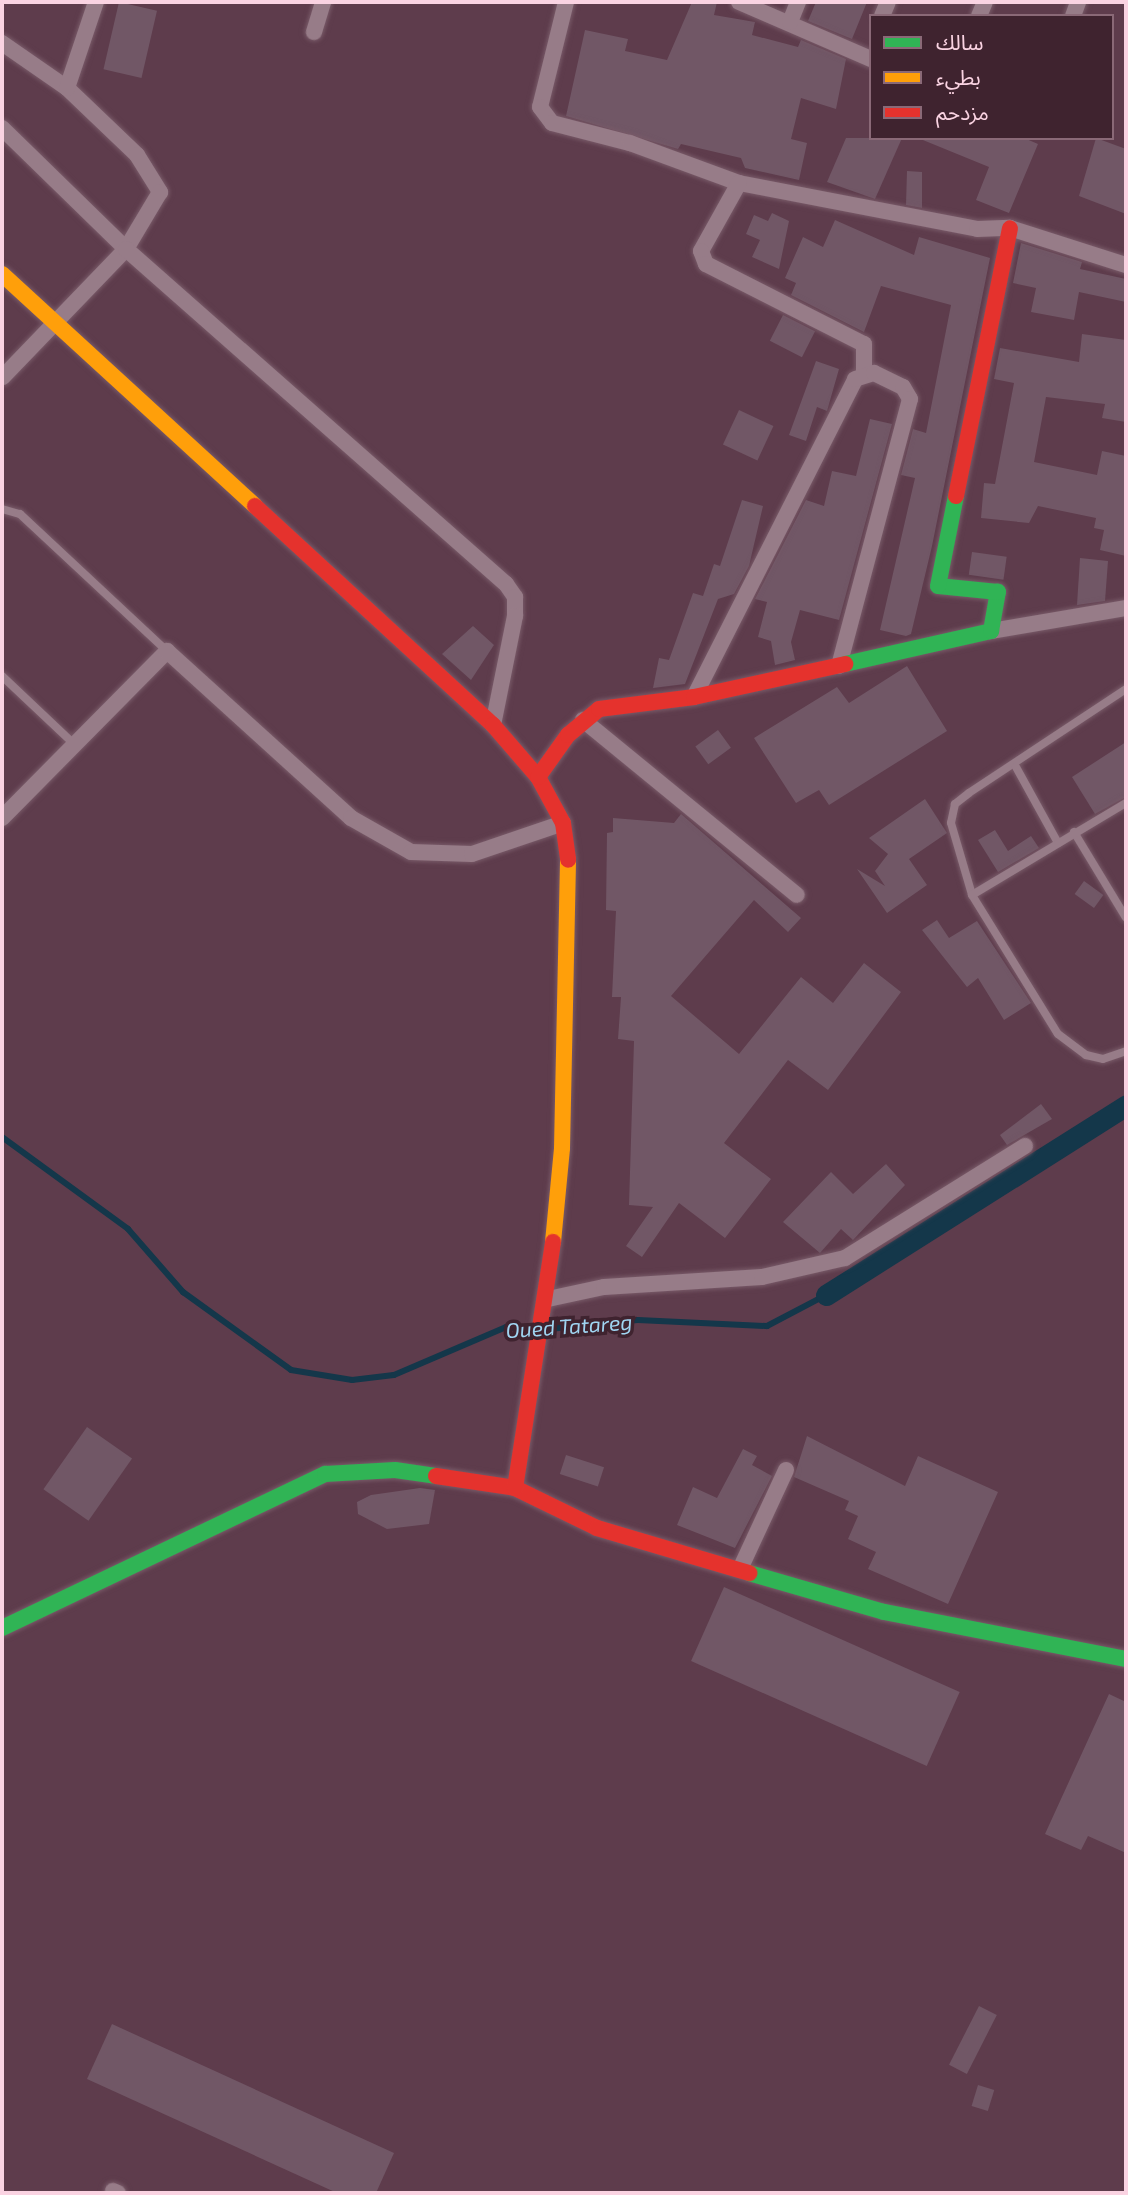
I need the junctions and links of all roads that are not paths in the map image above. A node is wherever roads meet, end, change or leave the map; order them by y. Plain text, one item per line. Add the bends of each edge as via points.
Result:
1 (96, 2) edge
2 (323, 2) edge
3 (566, 2) edge
4 (738, 2) edge
5 (799, 2) edge
6 (790, 22) junction
7 (314, 32) dead end
8 (2, 43) edge
9 (869, 53) edge
10 (67, 88) junction
11 (2, 128) edge
12 (739, 183) junction
13 (1010, 228) junction
14 (126, 249) junction
15 (1126, 265) edge
16 (2, 274) edge
17 (52, 321) junction
18 (864, 372) junction
19 (4, 377) dead end
20 (2, 509) edge
21 (1126, 608) edge
22 (991, 631) junction
23 (167, 651) junction
24 (839, 666) junction
25 (2, 676) edge
26 (1126, 689) edge
27 (694, 697) junction
28 (583, 720) junction
29 (493, 725) junction
30 (75, 745) junction
31 (1016, 767) junction
32 (538, 777) junction
33 (1126, 803) edge
34 (2, 818) edge
35 (563, 823) junction
36 (1074, 832) junction
37 (1058, 843) junction
38 (797, 895) dead end
39 (972, 895) junction
40 (1126, 918) edge
41 (1126, 1051) edge
42 (1025, 1146) dead end
43 (548, 1299) junction
44 (786, 1470) dead end
45 (515, 1488) junction
46 (741, 1567) junction
47 (2, 1628) edge
48 (1126, 1659) edge

1 - 10 street
2 - 7 street
3 - 12 street via 540,107 552,123 630,143
4 - 6 street
5 - 6 street
6 - 9 street
8 - 10 street
10 - 14 street via 137,155 160,192
11 - 14 street
12 - 13 street via 977,229
12 - 18 street via 701,251 706,264 864,344
13 - 15 street
13 - 22 street via 938,586 998,592
14 - 17 street
14 - 29 street via 506,584 515,597 515,616
16 - 17 street
17 - 19 street
17 - 29 street
18 - 24 street via 894,382 910,399
18 - 27 street
20 - 23 lane via 20,514
21 - 22 street
22 - 24 street
23 - 30 street
23 - 35 street via 351,818 411,852 472,854
24 - 27 street
25 - 30 lane
26 - 31 lane
27 - 28 street via 599,709
28 - 32 street
28 - 38 street
29 - 32 street
30 - 34 street
31 - 37 lane
31 - 39 lane via 954,804 953,845
32 - 35 street
33 - 36 lane
35 - 43 street via 569,853 562,1148
36 - 37 lane
36 - 40 lane
37 - 39 lane
39 - 41 lane via 1058,1034 1086,1055 1103,1059
42 - 43 street via 845,1258 762,1277 604,1287
43 - 45 street
44 - 46 street
45 - 46 street via 597,1528
45 - 47 street via 395,1470 325,1474
46 - 48 street via 884,1612

